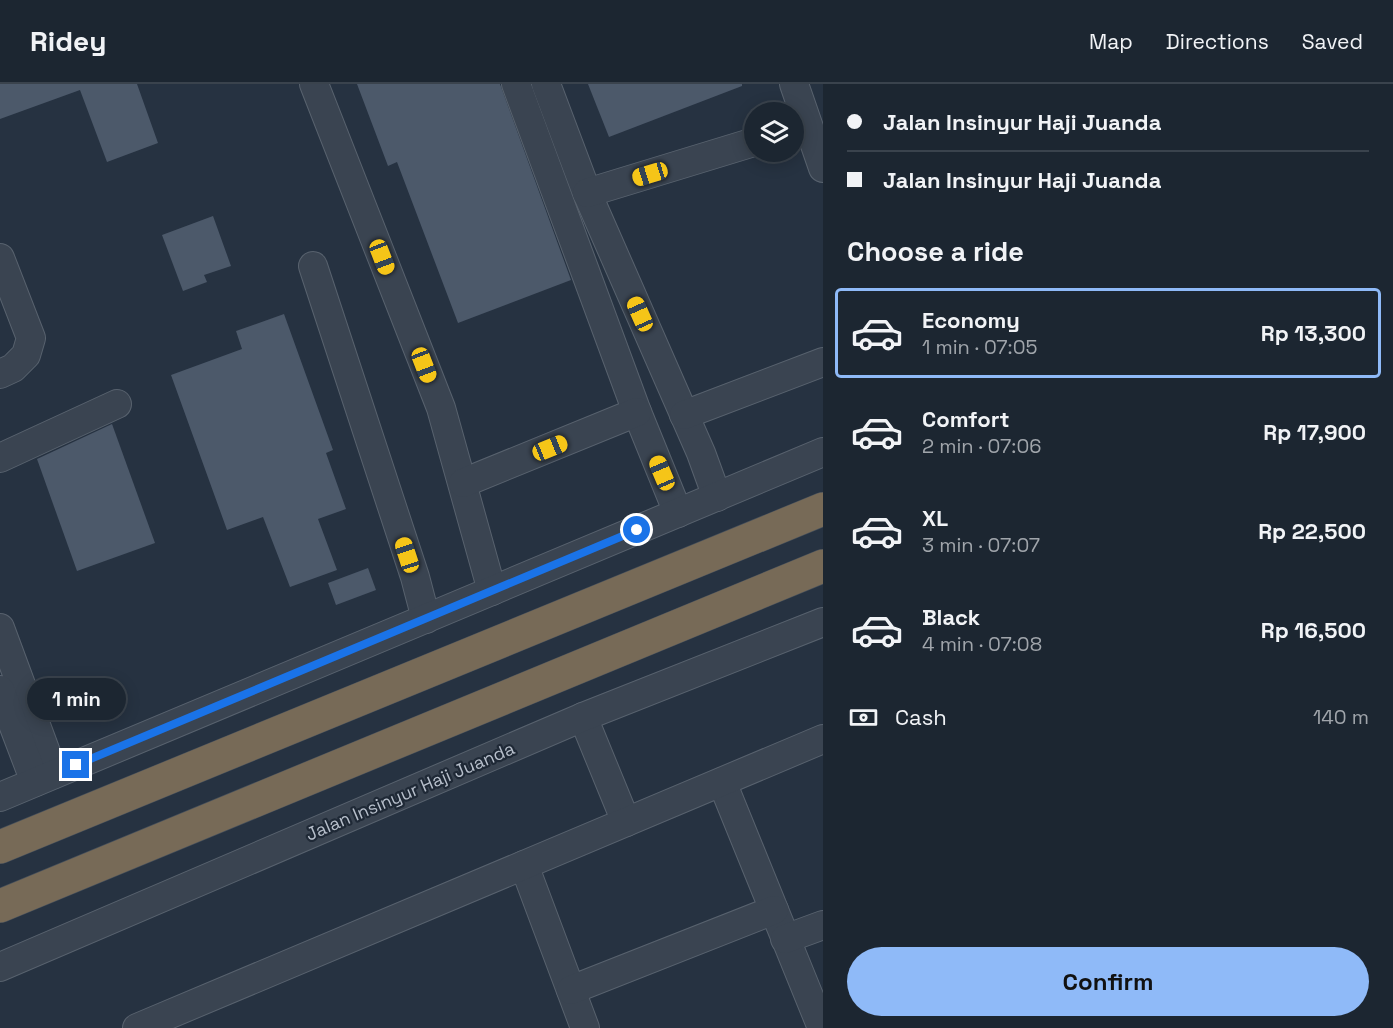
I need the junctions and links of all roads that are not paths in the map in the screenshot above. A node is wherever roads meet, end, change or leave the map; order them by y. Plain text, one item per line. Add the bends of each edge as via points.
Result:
1 (314, 84) edge
2 (516, 84) edge
3 (546, 84) edge
4 (794, 84) edge
5 (797, 102) edge
6 (804, 133) edge
7 (744, 145) edge
8 (823, 168) edge
9 (587, 193) junction
10 (0, 258) edge
11 (313, 266) dead end
12 (823, 362) edge
13 (0, 374) edge
14 (117, 404) dead end
15 (637, 412) junction
16 (684, 415) junction
17 (823, 452) edge
18 (0, 458) edge
19 (463, 483) junction
20 (717, 496) junction
21 (823, 509) edge
22 (678, 513) junction
23 (823, 566) edge
24 (492, 591) junction
25 (426, 619) junction
26 (823, 622) edge
27 (0, 628) edge
28 (0, 690) edge
29 (583, 717) junction
30 (823, 740) edge
31 (45, 778) junction
32 (722, 782) junction
33 (0, 797) edge
34 (626, 822) junction
35 (0, 847) edge
36 (524, 865) junction
37 (0, 906) edge
38 (774, 910) junction
39 (823, 925) edge
40 (786, 939) junction
41 (0, 966) edge
42 (571, 990) junction
43 (137, 1028) edge
44 (585, 1028) edge
45 (822, 1028) edge

1 - 19 street via 441,408
2 - 15 street
3 - 9 street
4 - 5 street
6 - 8 street
7 - 9 street
9 - 16 street
10 - 13 street via 31,338 26,355
11 - 25 street
12 - 16 street
14 - 18 street
15 - 19 street
15 - 22 street
16 - 20 street
17 - 20 street
19 - 24 street
20 - 22 street
21 - 35 highway
22 - 24 street
23 - 37 highway
24 - 25 street
25 - 31 street
26 - 29 street, Jalan Insinyur Haji Juanda
27 - 31 street
28 - 31 street
29 - 34 street
29 - 41 street, Jalan Insinyur Haji Juanda
30 - 32 street
31 - 33 street
32 - 34 street
32 - 38 street
34 - 36 street
36 - 42 street
36 - 43 street
38 - 40 street
38 - 42 street
39 - 40 street
40 - 45 street
42 - 44 street

